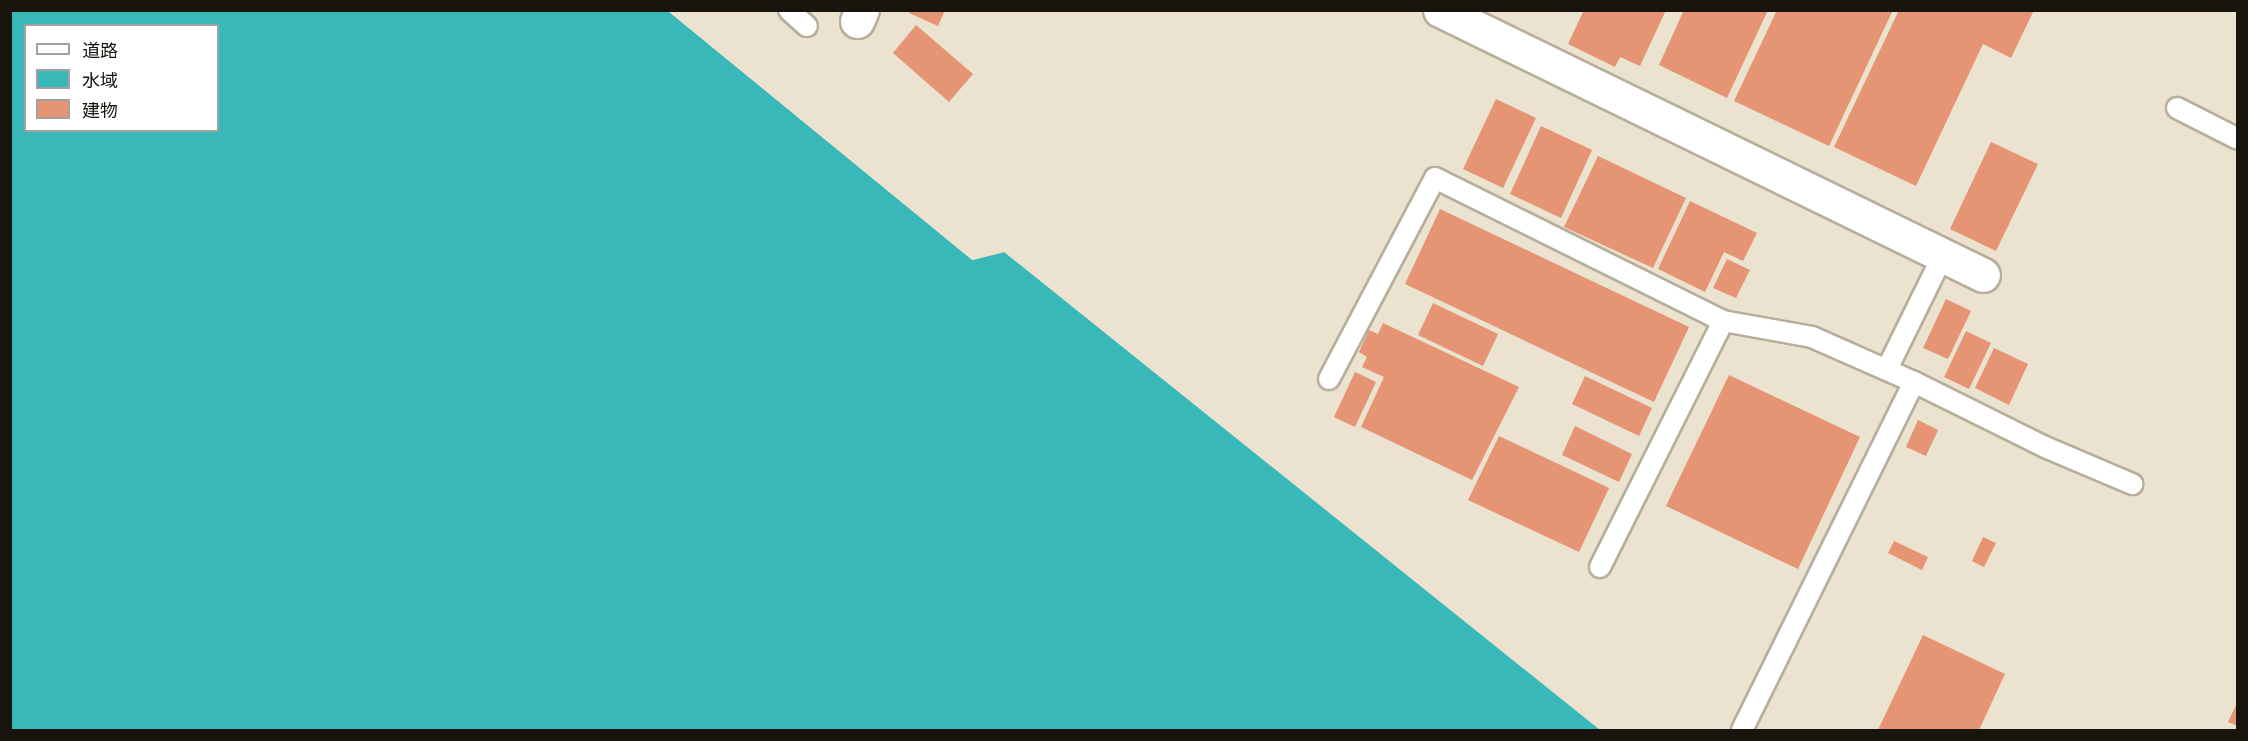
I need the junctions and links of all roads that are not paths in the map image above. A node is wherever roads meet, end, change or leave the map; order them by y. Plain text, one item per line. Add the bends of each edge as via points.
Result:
1 (789, 10) edge
2 (1440, 10) edge
3 (807, 26) dead end
4 (2177, 108) dead end
5 (2238, 139) edge
6 (1943, 255) junction
7 (1983, 274) dead end
8 (1723, 321) junction
9 (1887, 369) junction
10 (1329, 379) dead end
11 (1914, 382) junction
12 (2132, 484) dead end
13 (1600, 567) dead end
14 (1742, 730) edge

1 - 3 lane
2 - 6 street
4 - 5 lane
6 - 7 street
6 - 9 lane
8 - 9 lane via 1812,337
8 - 10 lane via 1435,178
8 - 13 lane
9 - 11 lane
11 - 12 lane via 2045,447
11 - 14 lane

